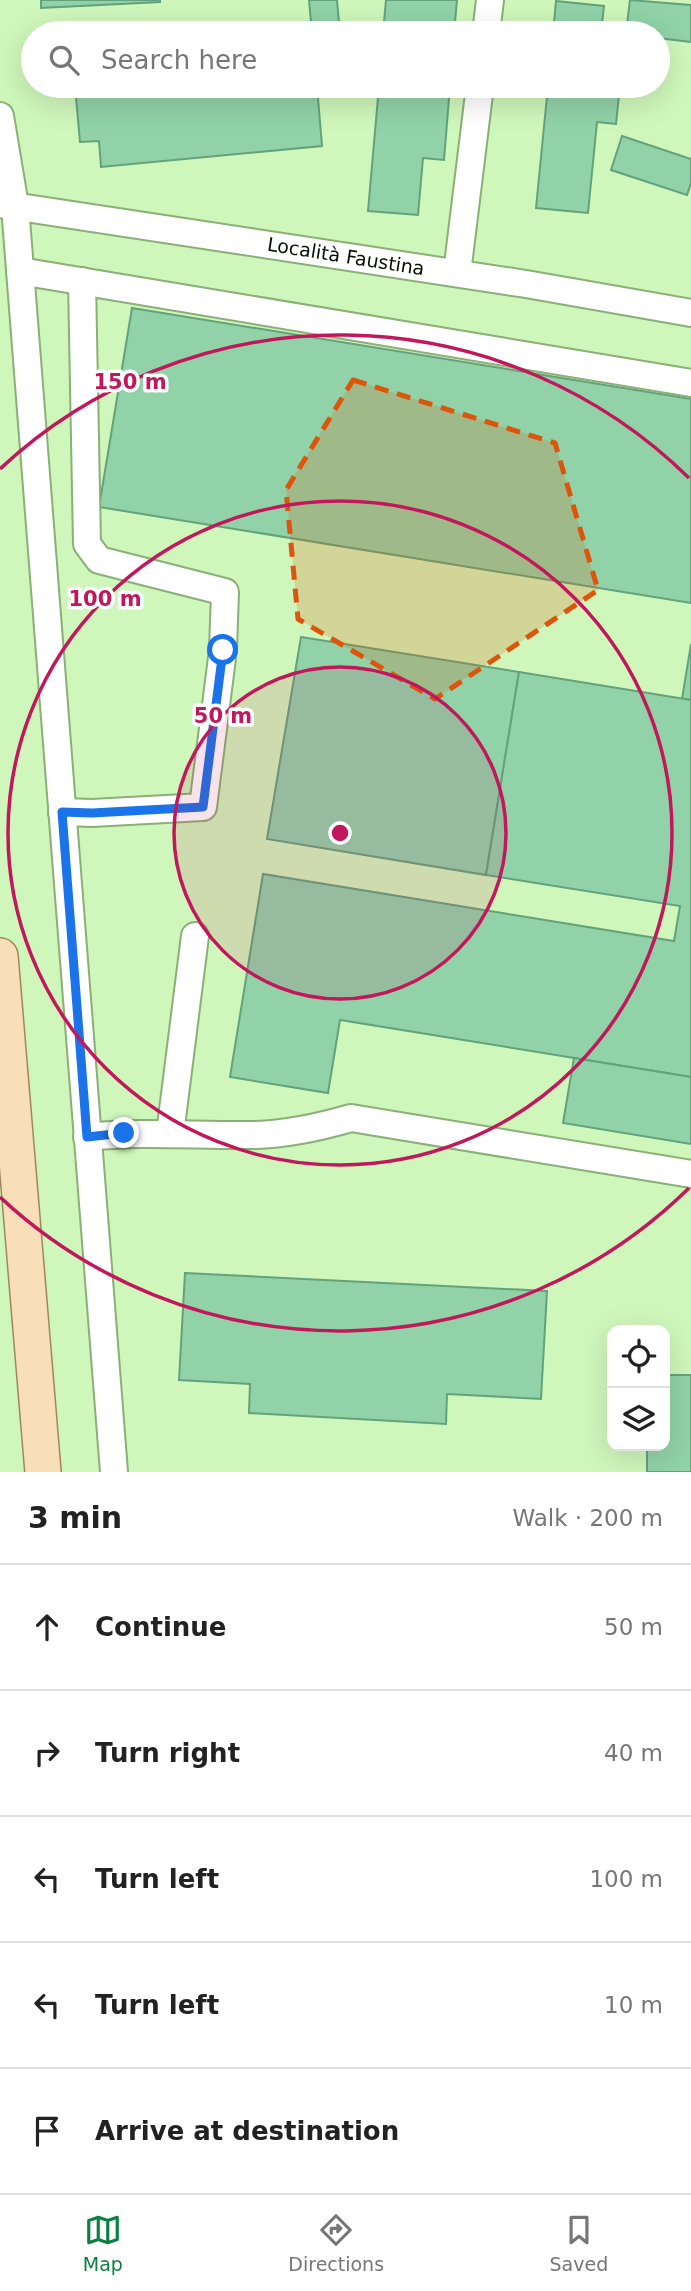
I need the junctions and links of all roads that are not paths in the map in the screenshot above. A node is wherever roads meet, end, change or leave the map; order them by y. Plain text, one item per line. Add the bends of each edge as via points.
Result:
1 (490, 0) edge
2 (487, 21) edge
3 (479, 98) edge
4 (0, 116) edge
5 (8, 205) edge
6 (20, 271) junction
7 (457, 273) junction
8 (82, 281) junction
9 (691, 313) edge
10 (691, 383) edge
11 (62, 812) junction
12 (195, 936) dead end
13 (0, 956) edge
14 (170, 1134) junction
15 (87, 1137) junction
16 (691, 1174) edge
17 (44, 1472) edge
18 (114, 1472) edge

1 - 2 lane
3 - 7 lane
4 - 5 lane
5 - 6 lane
5 - 7 lane, Località Faustina
6 - 8 lane
6 - 11 lane
7 - 9 lane, Località Faustina
8 - 10 lane
8 - 11 lane via 87,544 99,560 225,592 223,650 203,807
11 - 15 lane
12 - 14 lane
13 - 17 main road
14 - 15 lane
14 - 16 lane via 257,1135 351,1118
15 - 18 lane

